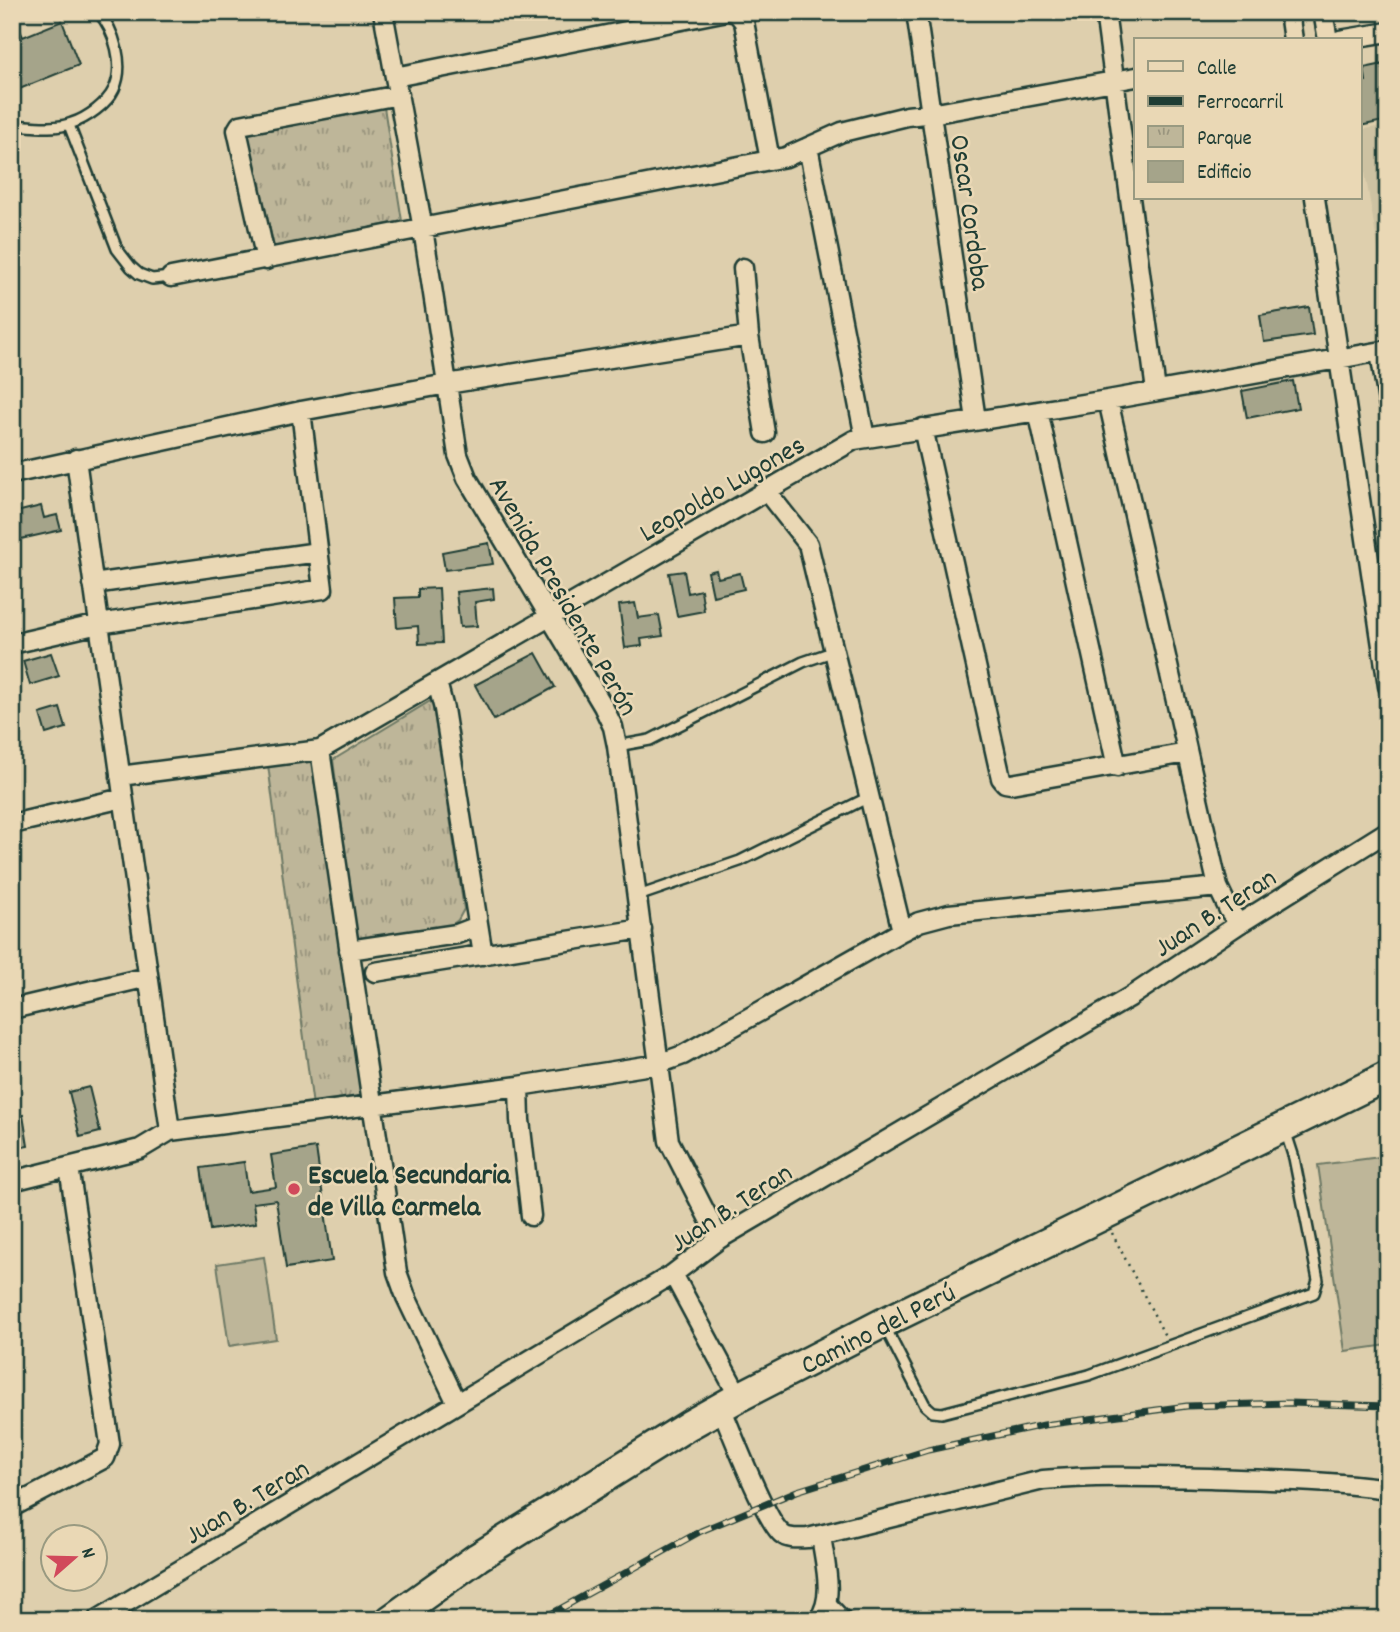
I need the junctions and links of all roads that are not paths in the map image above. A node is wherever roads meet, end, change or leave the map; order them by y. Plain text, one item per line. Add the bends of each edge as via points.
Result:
1 (98, 12) edge
2 (383, 12) edge
3 (722, 12) edge
4 (732, 12) edge
5 (916, 12) edge
6 (1105, 12) edge
7 (1289, 12) edge
8 (1324, 12) edge
9 (1388, 32) edge
10 (1293, 38) edge
11 (1328, 38) edge
12 (1352, 38) edge
13 (396, 77) junction
14 (1134, 77) edge
15 (1114, 81) junction
16 (398, 95) junction
17 (931, 113) junction
18 (12, 125) edge
19 (69, 125) junction
20 (808, 147) junction
21 (770, 160) junction
22 (1315, 200) edge
23 (423, 229) junction
24 (265, 260) junction
25 (743, 268) dead end
26 (171, 277) joint
27 (749, 336) junction
28 (1384, 351) edge
29 (1337, 358) junction
30 (447, 384) junction
31 (1156, 391) junction
32 (1108, 400) junction
33 (1388, 402) edge
34 (301, 411) junction
35 (1038, 411) junction
36 (976, 420) junction
37 (923, 428) junction
38 (765, 433) dead end
39 (865, 438) junction
40 (76, 459) junction
41 (12, 474) edge
42 (767, 492) junction
43 (318, 552) junction
44 (93, 584) junction
45 (549, 616) junction
46 (99, 624) junction
47 (12, 644) edge
48 (835, 651) junction
49 (437, 682) junction
50 (1388, 686) edge
51 (617, 746) junction
52 (320, 750) junction
53 (1187, 753) junction
54 (1117, 767) junction
55 (120, 776) junction
56 (869, 797) junction
57 (123, 798) junction
58 (12, 824) edge
59 (1388, 831) edge
60 (1218, 887) junction
61 (638, 896) junction
62 (1239, 925) junction
63 (478, 926) junction
64 (642, 929) junction
65 (902, 931) junction
66 (349, 950) junction
67 (483, 956) junction
68 (375, 972) dead end
69 (148, 977) junction
70 (12, 1009) edge
71 (658, 1064) junction
72 (1388, 1076) edge
73 (519, 1087) junction
74 (371, 1105) junction
75 (1283, 1126) junction
76 (170, 1131) junction
77 (69, 1167) junction
78 (12, 1181) edge
79 (531, 1216) dead end
80 (719, 1239) junction
81 (673, 1274) junction
82 (883, 1323) junction
83 (730, 1402) junction
84 (457, 1403) junction
85 (1388, 1489) edge
86 (12, 1507) edge
87 (821, 1535) junction
88 (828, 1599) junction
89 (945, 1618) edge
90 (97, 1620) edge
91 (390, 1620) edge
92 (818, 1620) edge
93 (850, 1620) edge
94 (910, 1620) edge

1 - 19 lane via 114,38 119,65 114,89 97,108
2 - 13 street, Avenida Presidente Perón
3 - 13 street
4 - 21 street via 744,22
5 - 17 street, Oscar Cordoba
6 - 15 street
7 - 10 street
8 - 11 street
9 - 12 street
13 - 16 street, Avenida Presidente Perón
14 - 15 street
15 - 17 street
15 - 31 street
16 - 23 street, Avenida Presidente Perón
16 - 24 street via 240,125 237,130
17 - 20 street via 842,132
17 - 36 street, Oscar Cordoba
18 - 19 lane
19 - 26 lane via 117,249 139,274 152,279
20 - 21 street
20 - 39 street
21 - 23 street
22 - 29 street
23 - 24 street
23 - 30 street, Avenida Presidente Perón
24 - 26 street
25 - 27 street
27 - 30 street
27 - 38 street
28 - 29 street, Leopoldo Lugones
28 - 33 street
29 - 31 street, Leopoldo Lugones
29 - 50 street
30 - 34 street
30 - 45 street, Avenida Presidente Perón via 458,455 467,478
31 - 32 street, Leopoldo Lugones
32 - 35 street, Leopoldo Lugones
32 - 53 street
34 - 40 street
34 - 43 street
35 - 36 street, Leopoldo Lugones
35 - 54 street
36 - 37 street, Leopoldo Lugones
37 - 39 street, Leopoldo Lugones
37 - 54 street via 1001,778 1011,784
39 - 42 street, Leopoldo Lugones via 844,445
40 - 41 street
40 - 44 street
42 - 45 street, Leopoldo Lugones
42 - 48 street via 808,544
43 - 44 street
43 - 46 street via 323,589
44 - 46 street
45 - 49 street, Leopoldo Lugones
45 - 51 street, Avenida Presidente Perón via 603,706
46 - 47 street
46 - 55 street
48 - 51 lane via 803,662 650,740
48 - 56 street
49 - 52 street, Leopoldo Lugones
49 - 63 street
51 - 61 street, Avenida Presidente Perón
52 - 55 street, Leopoldo Lugones
52 - 66 street
53 - 54 street
53 - 60 street
55 - 57 street
56 - 61 lane via 740,861
56 - 65 street
57 - 58 street
57 - 69 street
59 - 62 street, Juan B. Teran
60 - 62 street
60 - 65 street via 964,911
61 - 64 street, Avenida Presidente Perón
62 - 80 street, Juan B. Teran via 1130,996
63 - 66 street via 457,934
63 - 67 street
64 - 67 street
64 - 71 street, Avenida Presidente Perón
65 - 71 street via 683,1055
66 - 74 street
67 - 68 street
69 - 70 street
69 - 76 street
71 - 73 street
71 - 80 street, Avenida Presidente Perón via 669,1142
72 - 75 main road, Camino del Perú
73 - 74 street
73 - 79 street
74 - 76 street
74 - 84 street via 397,1272
75 - 82 main road, Camino del Perú
75 - 82 lane via 1294,1158 1318,1280 1314,1293 1088,1375 942,1413 925,1405
76 - 77 street via 140,1149
77 - 78 street
77 - 86 street via 110,1444 105,1458
80 - 81 street, Juan B. Teran
81 - 83 street
81 - 84 street, Juan B. Teran
82 - 83 main road, Camino del Perú
83 - 87 street via 763,1505 781,1534 794,1539
83 - 91 main road, Camino del Perú via 478,1557
84 - 90 street, Juan B. Teran
85 - 87 street via 1312,1481 1134,1476 1043,1480
87 - 88 street
88 - 92 street
88 - 93 lane
89 - 94 lane

